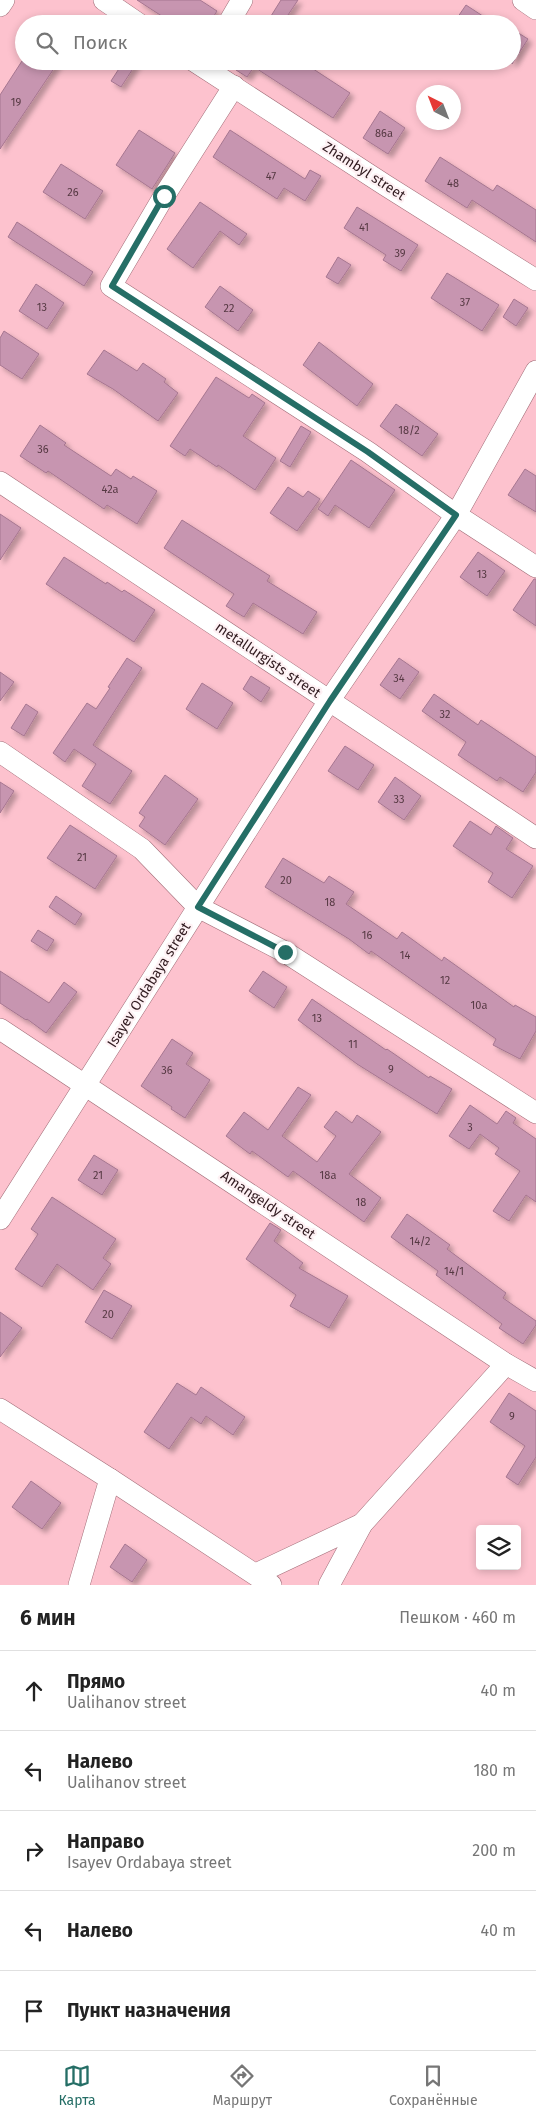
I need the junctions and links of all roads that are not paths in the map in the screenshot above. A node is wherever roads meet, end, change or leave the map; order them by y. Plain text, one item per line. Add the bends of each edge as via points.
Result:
1 (4, 0) edge
2 (104, 0) edge
3 (242, 0) edge
4 (523, 0) edge
5 (0, 6) edge
6 (536, 9) edge
7 (126, 15) edge
8 (233, 15) edge
9 (211, 70) edge
10 (234, 86) junction
11 (536, 280) edge
12 (536, 371) edge
13 (0, 482) edge
14 (456, 515) junction
15 (536, 567) edge
16 (330, 701) junction
17 (0, 752) edge
18 (536, 838) edge
19 (198, 907) junction
20 (0, 1029) edge
21 (86, 1085) junction
22 (536, 1113) edge
23 (3, 1208) edge
24 (506, 1364) junction
25 (536, 1381) edge
26 (0, 1409) edge
27 (110, 1479) junction
28 (362, 1524) junction
29 (263, 1580) edge
30 (79, 1585) edge
31 (329, 1585) edge

1 - 5 street
2 - 7 street
3 - 8 street
4 - 6 street
9 - 10 street, Zhambyl street
10 - 11 street, Zhambyl street
10 - 14 street via 112,286 368,452
12 - 14 street, Isayev Ordabaya street
13 - 16 street, metallurgists street
14 - 15 street
14 - 16 street, Isayev Ordabaya street
16 - 18 street, metallurgists street
16 - 19 street, Isayev Ordabaya street
17 - 19 street via 142,849
19 - 21 street, Isayev Ordabaya street
19 - 22 street via 285,952
20 - 21 street, Amangeldy street
21 - 23 street, Isayev Ordabaya street
21 - 24 street, Amangeldy street
24 - 25 street, Amangeldy street
24 - 28 street
26 - 27 street
27 - 29 street
27 - 30 street
28 - 29 street
28 - 31 street

